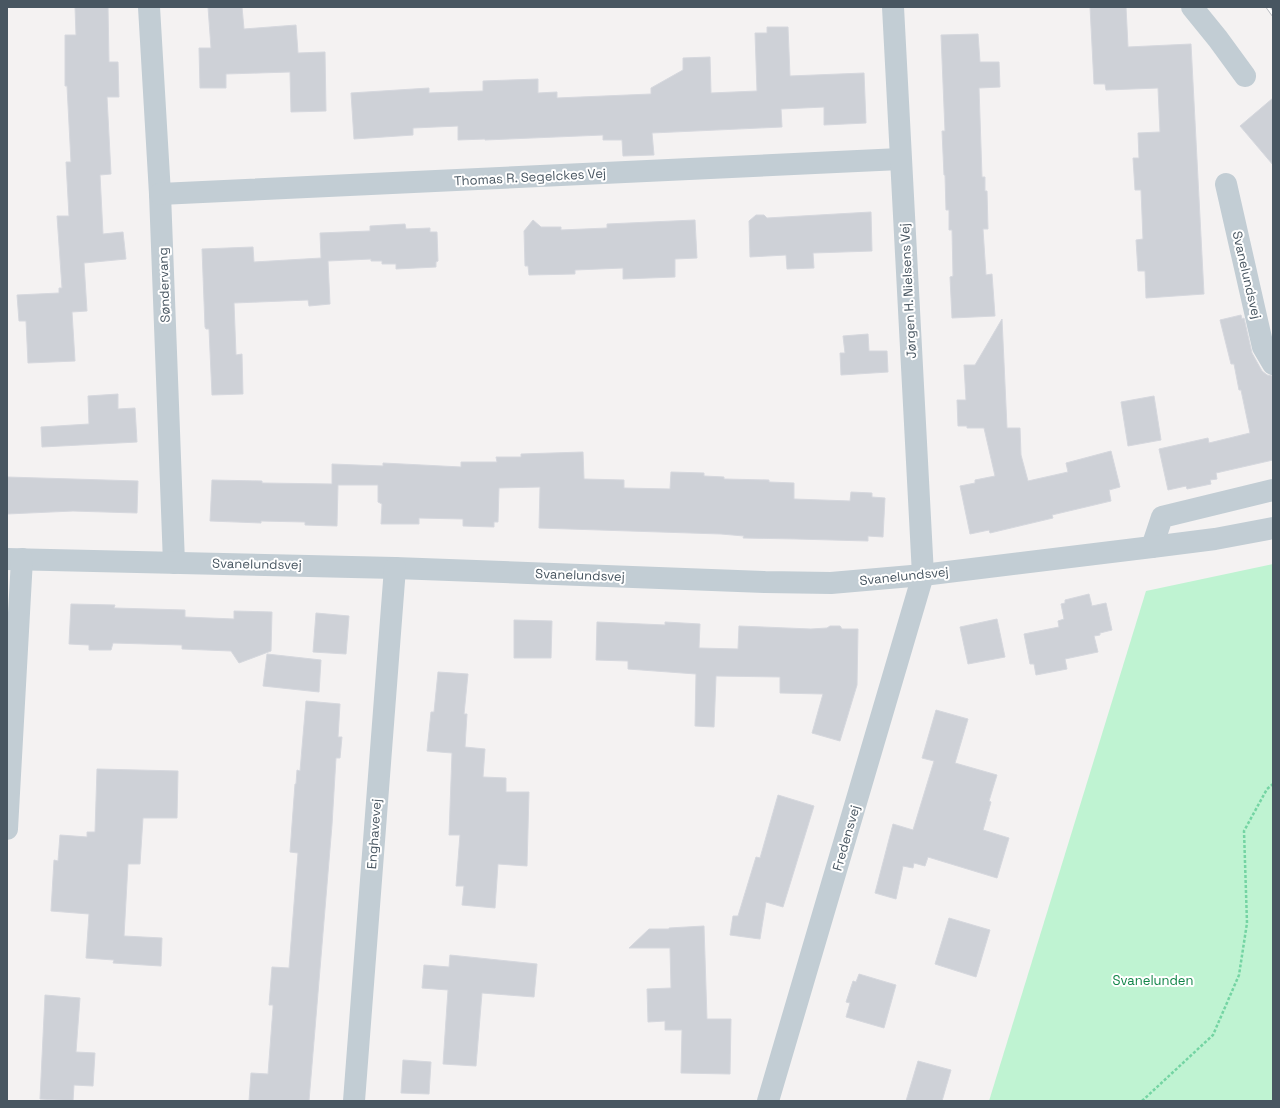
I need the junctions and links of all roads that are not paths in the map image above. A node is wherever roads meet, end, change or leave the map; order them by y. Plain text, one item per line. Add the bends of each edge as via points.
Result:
1 (149, 7) edge
2 (893, 7) edge
3 (1192, 7) edge
4 (1245, 76) dead end
5 (900, 159) junction
6 (1226, 184) dead end
7 (160, 194) junction
8 (1273, 364) edge
9 (1273, 490) edge
10 (1273, 528) edge
11 (1152, 547) junction
12 (14, 559) edge
13 (174, 562) junction
14 (395, 568) junction
15 (923, 575) junction
16 (7, 829) edge
17 (354, 1101) edge
18 (768, 1101) edge

1 - 7 street, Søndervang
2 - 5 street, Jørgen H. Nielsens Vej
3 - 4 street
5 - 7 street, Thomas R. Segelckes Vej
5 - 15 street, Jørgen H. Nielsens Vej
6 - 8 street, Svanelundsvej via 1263,347
7 - 13 street, Søndervang
9 - 11 street via 1162,517
10 - 11 street, Svanelundsvej
11 - 15 street, Svanelundsvej
12 - 13 street, Svanelundsvej
12 - 16 street
13 - 14 street, Svanelundsvej
14 - 15 street, Svanelundsvej via 831,583
14 - 17 street, Enghavevej
15 - 18 street, Fredensvej

